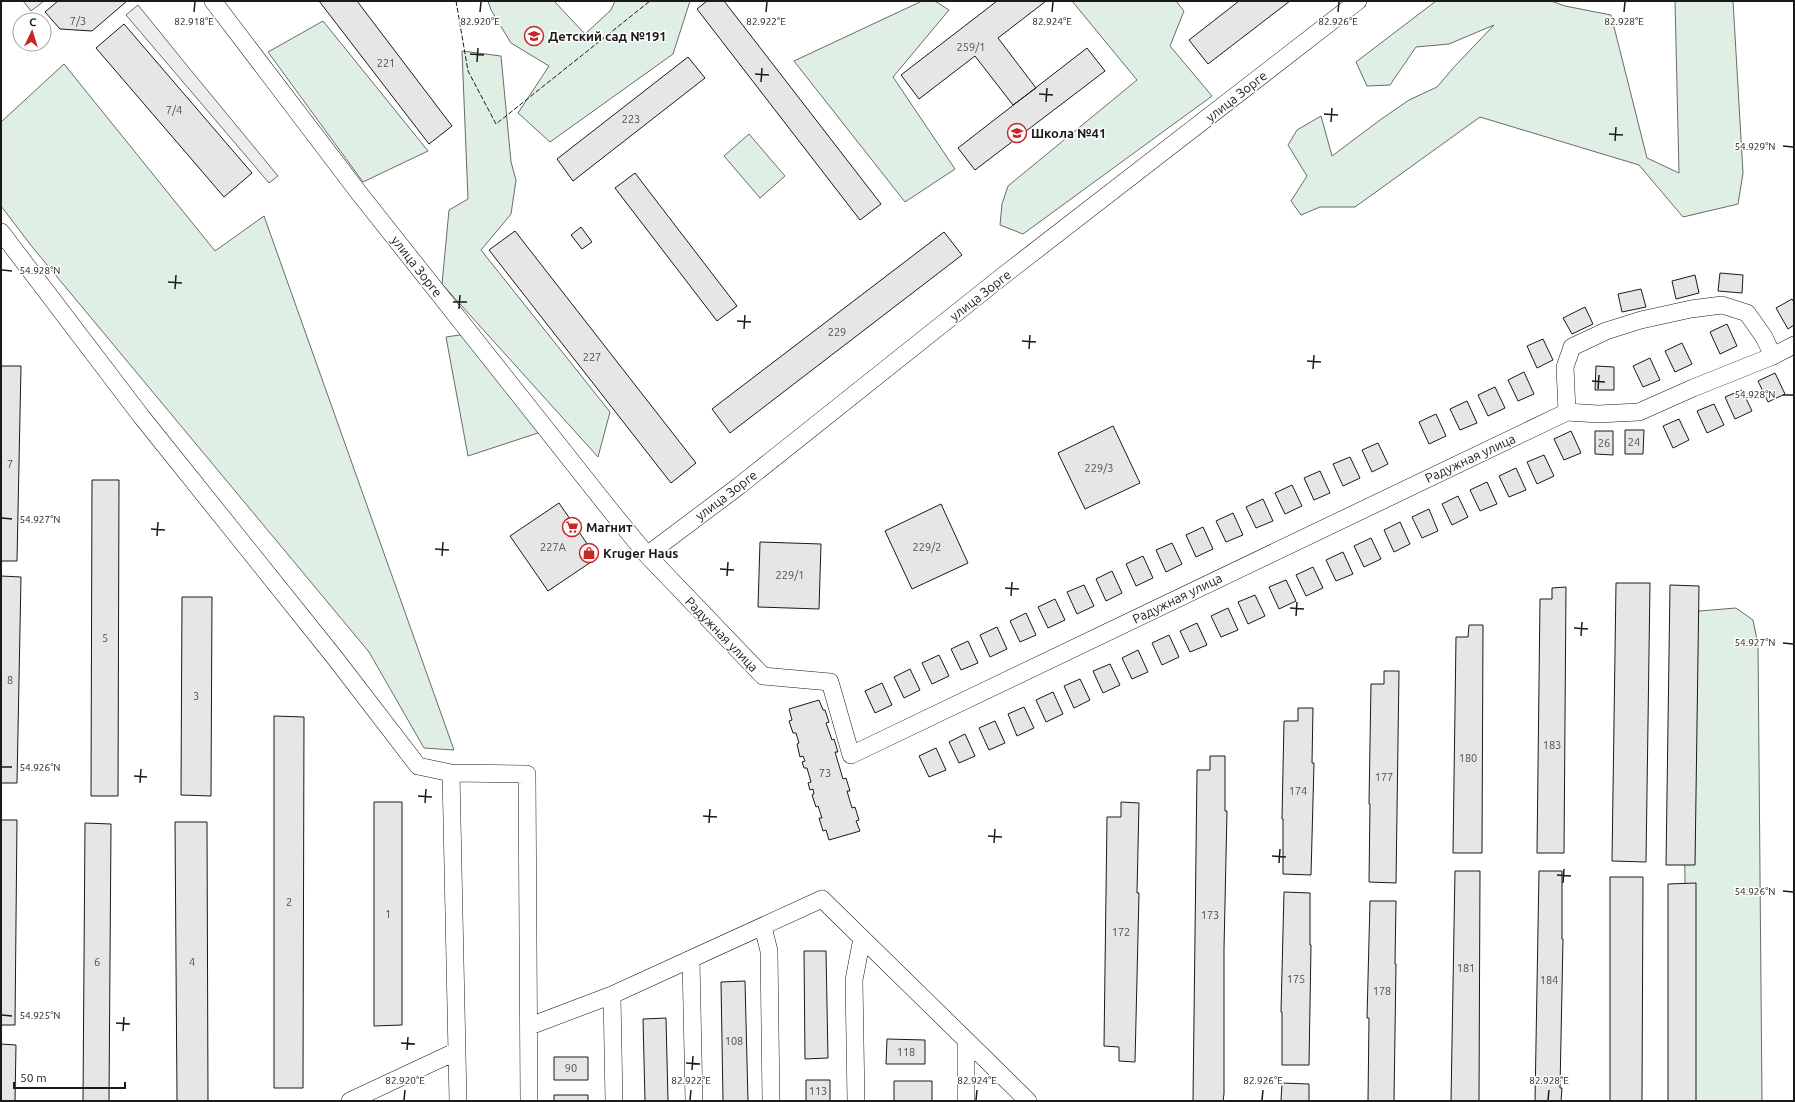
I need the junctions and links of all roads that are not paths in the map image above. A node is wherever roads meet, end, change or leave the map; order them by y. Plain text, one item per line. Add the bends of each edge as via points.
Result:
1 (213, 1) edge
2 (1358, 1) edge
3 (1, 232) edge
4 (1794, 345) edge
5 (1773, 356) junction
6 (1567, 412) junction
7 (647, 555) junction
8 (451, 773) junction
9 (763, 926) junction
10 (862, 938) junction
11 (691, 960) junction
12 (612, 996) junction
13 (530, 1026) junction
14 (966, 1040) junction
15 (457, 1051) junction
16 (350, 1101) edge
17 (458, 1101) edge
18 (529, 1101) edge
19 (614, 1101) edge
20 (694, 1101) edge
21 (771, 1101) edge
22 (856, 1101) edge
23 (966, 1101) edge
24 (1028, 1101) edge

1 - 7 street, улица Зорге via 359,193
2 - 7 street, улица Зорге via 1010,271 739,486
3 - 8 street via 141,416 418,766
4 - 5 street, Радужная улица
5 - 6 street, Радужная улица via 1639,412
5 - 6 street via 1764,337 1747,313 1722,305 1641,320 1606,331 1572,347 1565,367
6 - 7 street, Радужная улица via 851,755 830,682 763,676
8 - 13 street via 527,774
8 - 15 street
9 - 10 street via 822,899
9 - 11 street
9 - 21 street via 769,951
10 - 14 street
10 - 22 street via 854,980
11 - 12 street
11 - 20 street
12 - 13 street
12 - 19 street
13 - 18 street
14 - 23 street
14 - 24 street
15 - 16 street
15 - 17 street

